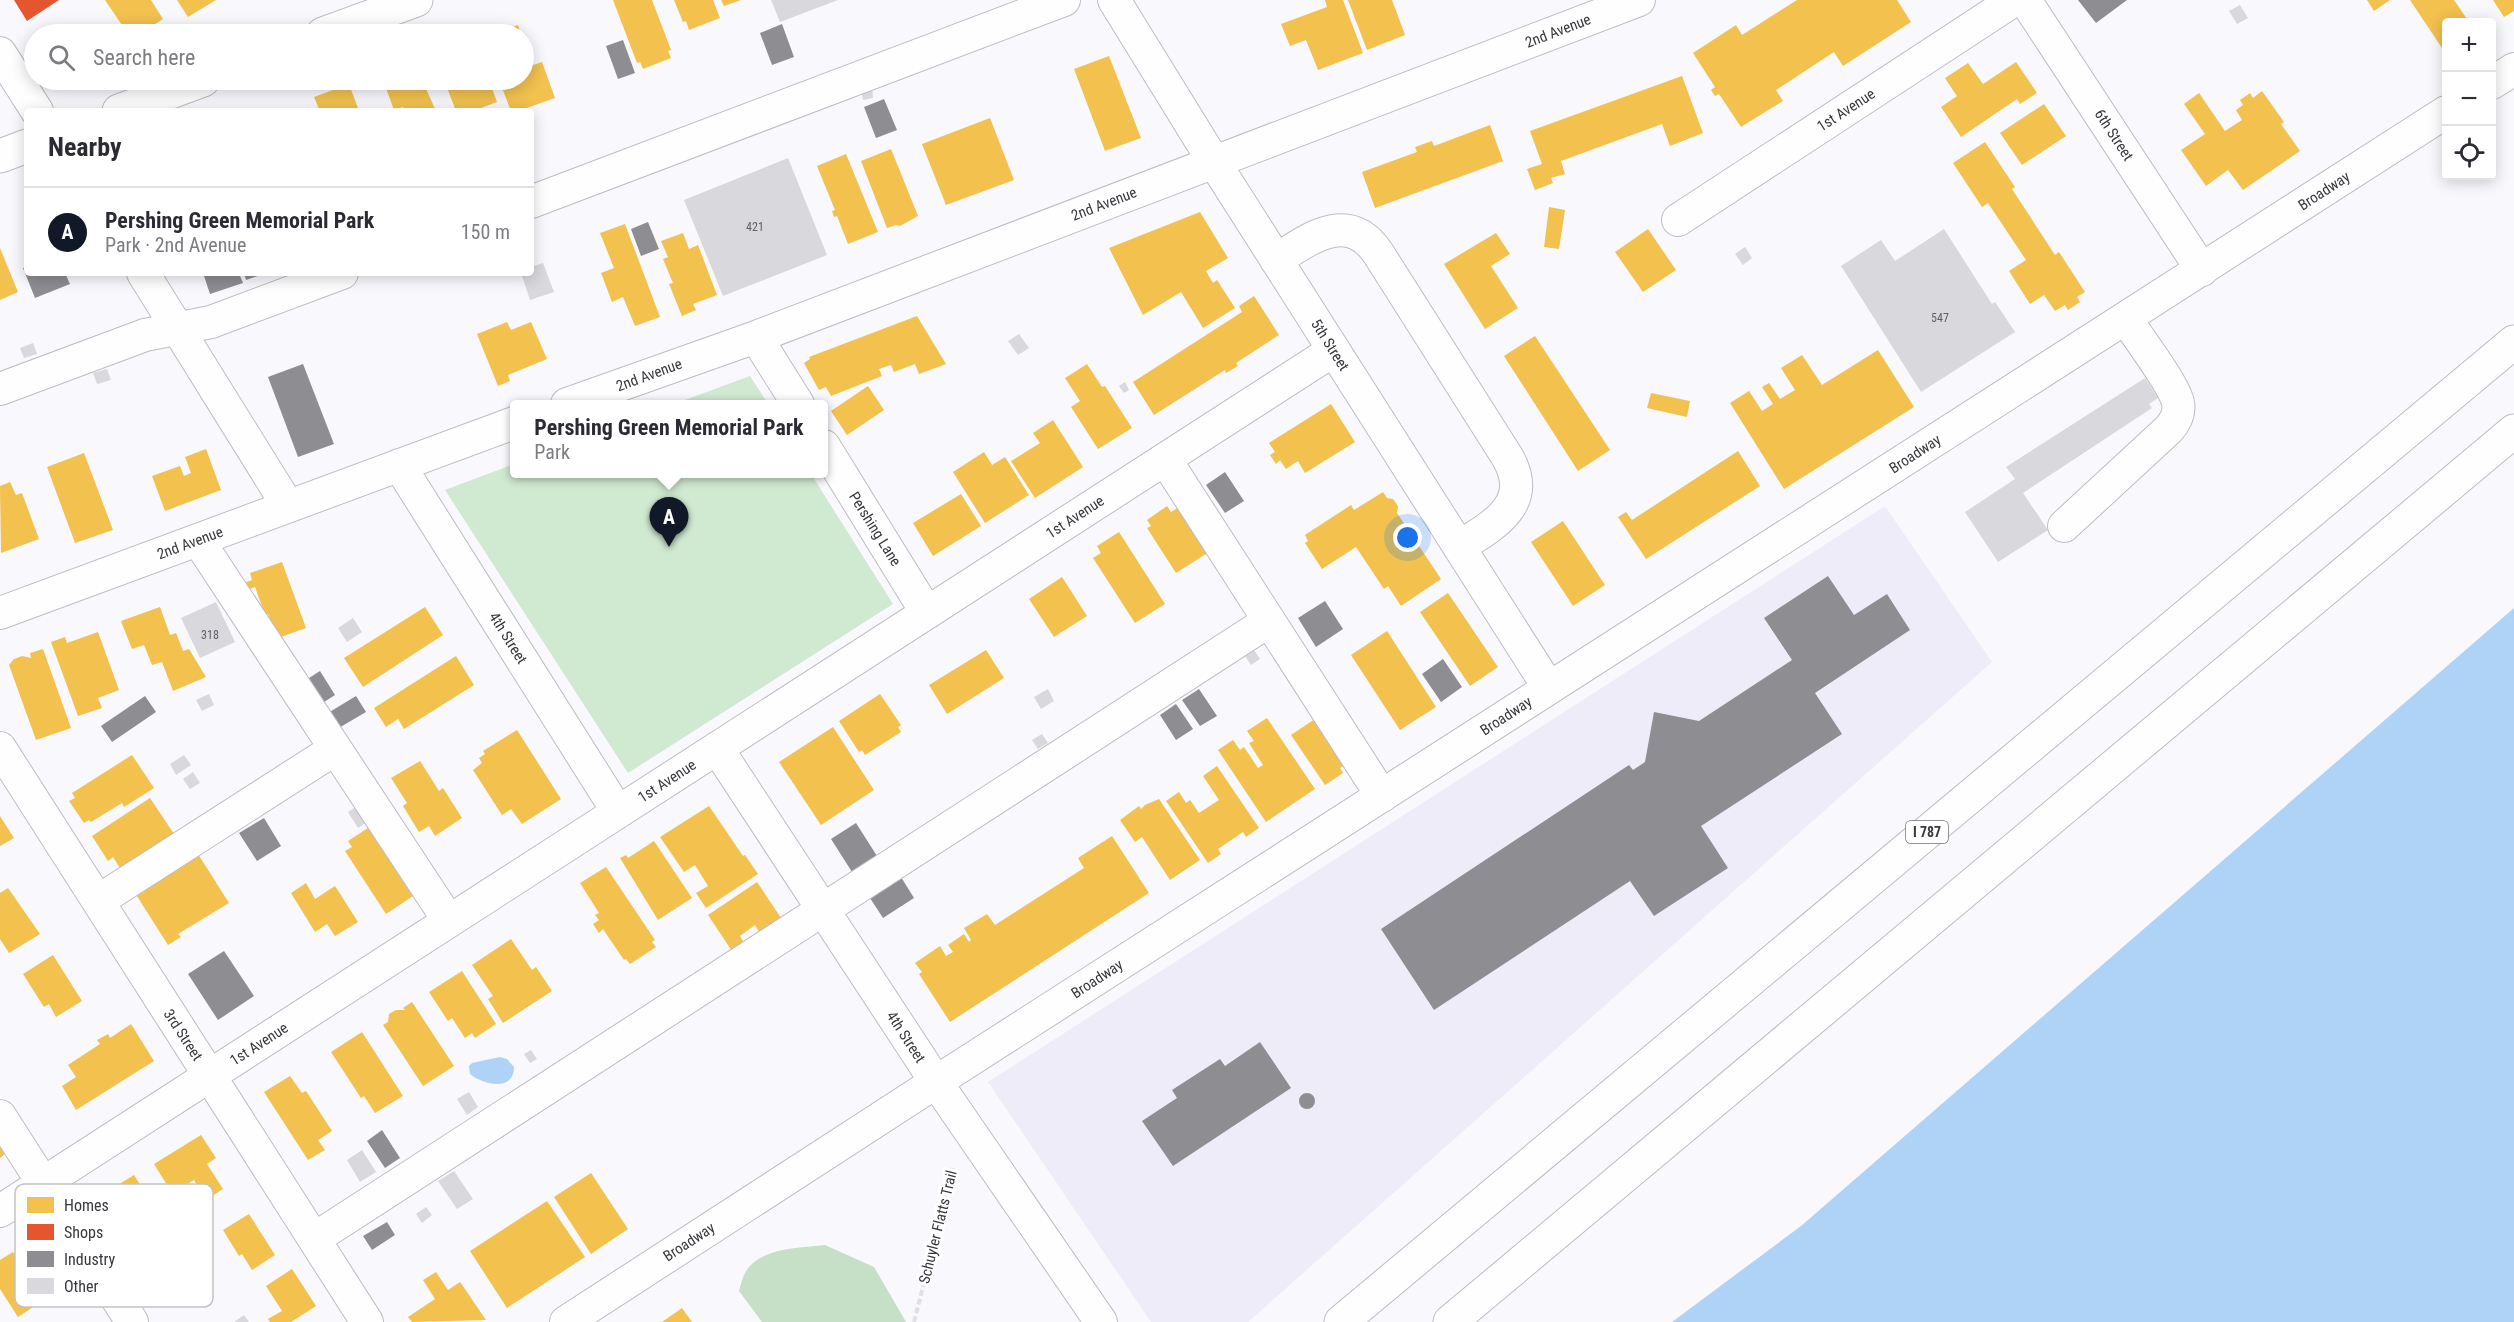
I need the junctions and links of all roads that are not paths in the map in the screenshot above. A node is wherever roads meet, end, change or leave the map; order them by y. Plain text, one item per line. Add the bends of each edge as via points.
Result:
1 (416, 0) edge
2 (1064, 0) edge
3 (1114, 0) edge
4 (1639, 0) edge
5 (2014, 0) edge
6 (2025, 0) edge
7 (350, 24) edge
8 (0, 53) edge
9 (2514, 69) edge
10 (2496, 80) edge
11 (176, 90) edge
12 (35, 108) edge
13 (127, 108) edge
14 (2442, 115) edge
15 (24, 147) edge
16 (0, 156) edge
17 (1214, 162) junction
18 (534, 200) edge
19 (1678, 220) dead end
20 (1276, 260) junction
21 (2202, 270) junction
22 (145, 276) edge
23 (334, 276) edge
24 (2126, 319) junction
25 (179, 328) junction
26 (756, 337) junction
27 (2514, 342) edge
28 (1334, 350) junction
29 (0, 389) edge
30 (581, 400) edge
31 (795, 400) edge
32 (510, 424) edge
33 (2514, 431) edge
34 (828, 452) edge
35 (1165, 459) junction
36 (399, 465) junction
37 (288, 506) junction
38 (2064, 526) dead end
39 (198, 540) junction
40 (1459, 547) junction
41 (0, 613) edge
42 (927, 613) junction
43 (1269, 621) junction
44 (1549, 688) junction
45 (0, 748) edge
46 (717, 748) junction
47 (335, 749) junction
48 (1382, 796) junction
49 (618, 812) junction
50 (98, 901) junction
51 (823, 909) junction
52 (449, 921) junction
53 (210, 1076) junction
54 (936, 1082) junction
55 (0, 1116) edge
56 (43, 1183) joint
57 (15, 1201) edge
58 (0, 1211) edge
59 (314, 1239) junction
60 (122, 1307) edge
61 (132, 1322) edge
62 (367, 1322) edge
63 (566, 1322) edge
64 (1101, 1322) edge
65 (1341, 1322) edge
66 (1450, 1322) edge

1 - 7 main road
2 - 18 street
3 - 17 street, 5th Street
4 - 17 street, 2nd Avenue
5 - 19 street, 1st Avenue
6 - 21 street, 6th Street
8 - 12 street
9 - 10 street
11 - 13 main road
14 - 21 street, Broadway
15 - 16 main road
17 - 20 street, 5th Street
17 - 26 street, 2nd Avenue
20 - 28 street, 5th Street
20 - 40 street via 1316,235 1337,230 1351,232 1374,248 1403,292 1508,458 1515,477 1514,498 1503,516
21 - 24 street, Broadway
22 - 25 street
23 - 25 street via 211,322
24 - 38 street via 2173,391 2178,411 2169,429
24 - 44 street, Broadway
25 - 29 street via 145,335
25 - 37 street
26 - 30 street, 2nd Avenue
26 - 31 street
27 - 65 main road, I 787
28 - 35 street, 1st Avenue
28 - 40 street, 5th Street
32 - 36 street, 2nd Avenue
33 - 66 main road
34 - 42 street, Pershing Lane
35 - 42 street, 1st Avenue
35 - 43 street
36 - 37 street, 2nd Avenue
36 - 49 street, 4th Street
37 - 39 street, 2nd Avenue
39 - 41 street, 2nd Avenue
39 - 47 street
40 - 44 street, 5th Street
42 - 46 street, 1st Avenue
43 - 48 street
43 - 51 street
44 - 48 street, Broadway
45 - 50 street, 3rd Street
46 - 49 street, 1st Avenue
46 - 51 street, 4th Street
47 - 50 street
47 - 52 street
48 - 54 street, Broadway
49 - 52 street, 1st Avenue
50 - 53 street, 3rd Street
51 - 54 street, 4th Street
51 - 59 street
52 - 53 street, 1st Avenue
53 - 56 street, 1st Avenue
53 - 59 street, 3rd Street
54 - 63 street, Broadway
54 - 64 street, 4th Street
55 - 56 street
57 - 58 street, 1st Avenue
59 - 62 street, 3rd Street
60 - 61 street

